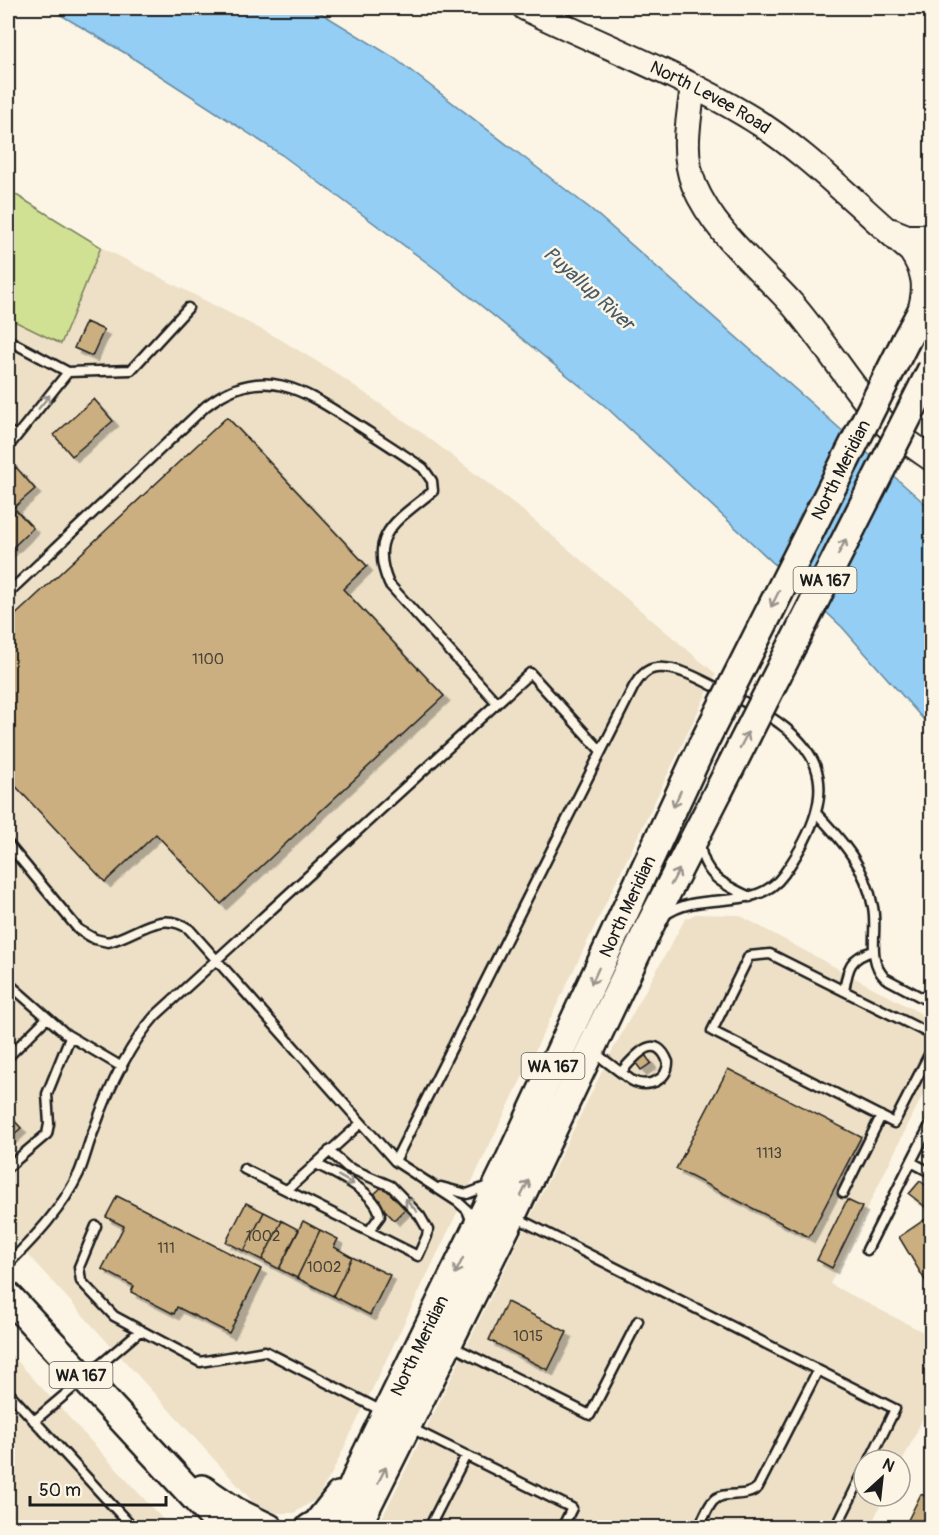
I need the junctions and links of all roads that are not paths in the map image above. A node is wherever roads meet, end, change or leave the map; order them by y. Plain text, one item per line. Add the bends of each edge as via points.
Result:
1 (525, 8) edge
2 (693, 86) junction
3 (874, 220) junction
4 (932, 237) edge
5 (932, 292) edge
6 (188, 308) dead end
7 (912, 330) junction
8 (8, 340) edge
9 (932, 369) edge
10 (68, 372) junction
11 (8, 431) edge
12 (16, 436) junction
13 (8, 447) edge
14 (932, 459) edge
15 (8, 593) edge
16 (497, 703) junction
17 (601, 751) junction
18 (816, 813) junction
19 (699, 832) junction
20 (8, 847) edge
21 (750, 897) junction
22 (648, 929) junction
23 (873, 951) junction
24 (218, 960) junction
25 (8, 984) edge
26 (844, 991) junction
27 (932, 1003) edge
28 (46, 1019) junction
29 (932, 1035) edge
30 (70, 1037) junction
31 (932, 1049) edge
32 (592, 1051) junction
33 (8, 1057) edge
34 (122, 1067) junction
35 (621, 1072) junction
36 (881, 1116) junction
37 (932, 1120) edge
38 (361, 1123) junction
39 (329, 1151) junction
40 (395, 1161) junction
41 (911, 1162) junction
42 (316, 1164) junction
43 (8, 1167) edge
44 (244, 1169) dead end
45 (504, 1172) junction
46 (932, 1173) edge
47 (426, 1182) junction
48 (287, 1190) junction
49 (843, 1193) dead end
50 (512, 1215) junction
51 (96, 1226) dead end
52 (369, 1232) junction
53 (472, 1240) junction
54 (867, 1250) dead end
55 (8, 1264) edge
56 (8, 1296) edge
57 (638, 1321) dead end
58 (141, 1330) junction
59 (449, 1344) junction
60 (818, 1370) junction
61 (84, 1379) junction
62 (8, 1392) edge
63 (34, 1420) junction
64 (397, 1420) junction
65 (876, 1448) edge
66 (155, 1455) junction
67 (366, 1455) junction
68 (466, 1455) junction
69 (852, 1495) edge
70 (134, 1527) edge
71 (223, 1527) edge
72 (268, 1527) edge
73 (310, 1527) edge
74 (335, 1527) edge
75 (356, 1527) edge
76 (429, 1527) edge
77 (562, 1527) edge
78 (699, 1527) edge
79 (836, 1527) edge

1 - 2 street, North Levee Road
2 - 3 street, North Levee Road via 782,140
2 - 14 street via 685,148 687,164 709,213 726,237 793,306 876,414
3 - 4 street via 907,237
3 - 7 street via 911,250 922,266 925,295
5 - 7 main road, North Meridian / WA 167
6 - 10 lane via 131,370
7 -> 45 main road, North Meridian / WA 167, bridge via 702,746
8 - 10 lane
19 -> 9 main road, North Meridian / WA 167, bridge
12 -> 10 lane
11 - 12 lane
12 - 13 lane
15 - 16 lane via 206,406 245,386 279,383 312,396 423,468 432,481 433,491 387,532 381,549 384,572 389,584
16 - 17 lane via 530,673
16 - 24 lane
17 - 18 lane via 637,680 657,668 670,669 768,713 791,730 807,747 816,766
17 - 40 lane
18 - 21 lane via 782,876 763,893
18 - 23 lane via 857,860 873,906
19 - 21 lane via 707,869 727,887
22 -> 19 main road, North Meridian / WA 167
20 - 24 lane via 87,935 108,942 153,922 175,922 189,929
21 - 22 lane via 690,904 670,911
22 - 32 main road, North Meridian / WA 167
23 - 26 lane via 854,960
23 - 27 lane via 874,962 885,978
24 - 34 lane via 155,1016
24 - 38 lane
25 - 28 lane
26 - 29 lane
26 - 36 lane via 770,954 749,956 712,1031
28 - 30 lane
28 - 33 lane
30 - 34 lane
30 - 43 lane via 47,1094 47,1134
31 - 36 lane via 894,1123
32 - 35 lane
50 -> 32 main road, North Meridian / WA 167
34 - 55 lane via 67,1194 52,1217
35 - 35 lane via 637,1083 652,1083 666,1075 668,1062 662,1051 646,1048
36 - 49 lane
37 - 41 lane
38 - 39 lane
38 - 40 lane
39 - 42 lane
52 -> 39 lane via 418,1256 428,1230 391,1186 347,1167
40 - 47 lane
41 - 46 lane
41 - 54 lane
42 - 48 lane
42 -> 52 lane via 355,1185 373,1203 380,1216
44 - 48 lane
45 - 47 lane via 482,1190 467,1194
45 - 53 main road, North Meridian / WA 167
47 - 53 lane via 468,1210
48 - 52 lane
50 - 59 main road, North Meridian / WA 167
50 - 60 lane
51 - 58 lane via 78,1267 81,1281 107,1311
53 -> 64 main road, North Meridian / WA 167
56 - 61 main road, WA 167
57 - 59 lane via 590,1415
58 - 61 lane
58 - 64 lane via 200,1362 265,1351
59 - 64 main road, North Meridian / WA 167
60 - 65 lane via 895,1409
60 - 78 lane via 758,1487 747,1494 717,1498
61 - 63 lane
61 - 66 main road, WA 167
62 - 63 lane
63 - 70 lane
64 - 67 main road, North Meridian / WA 167
64 - 68 lane
75 -> 64 main road, North Meridian / WA 167
66 - 71 main road, WA 167
66 - 72 main road, WA 167 via 236,1512
67 - 73 main road, WA 167 via 331,1508
67 - 74 main road, North Meridian
68 - 76 lane
68 - 77 lane via 572,1508
69 - 79 lane

